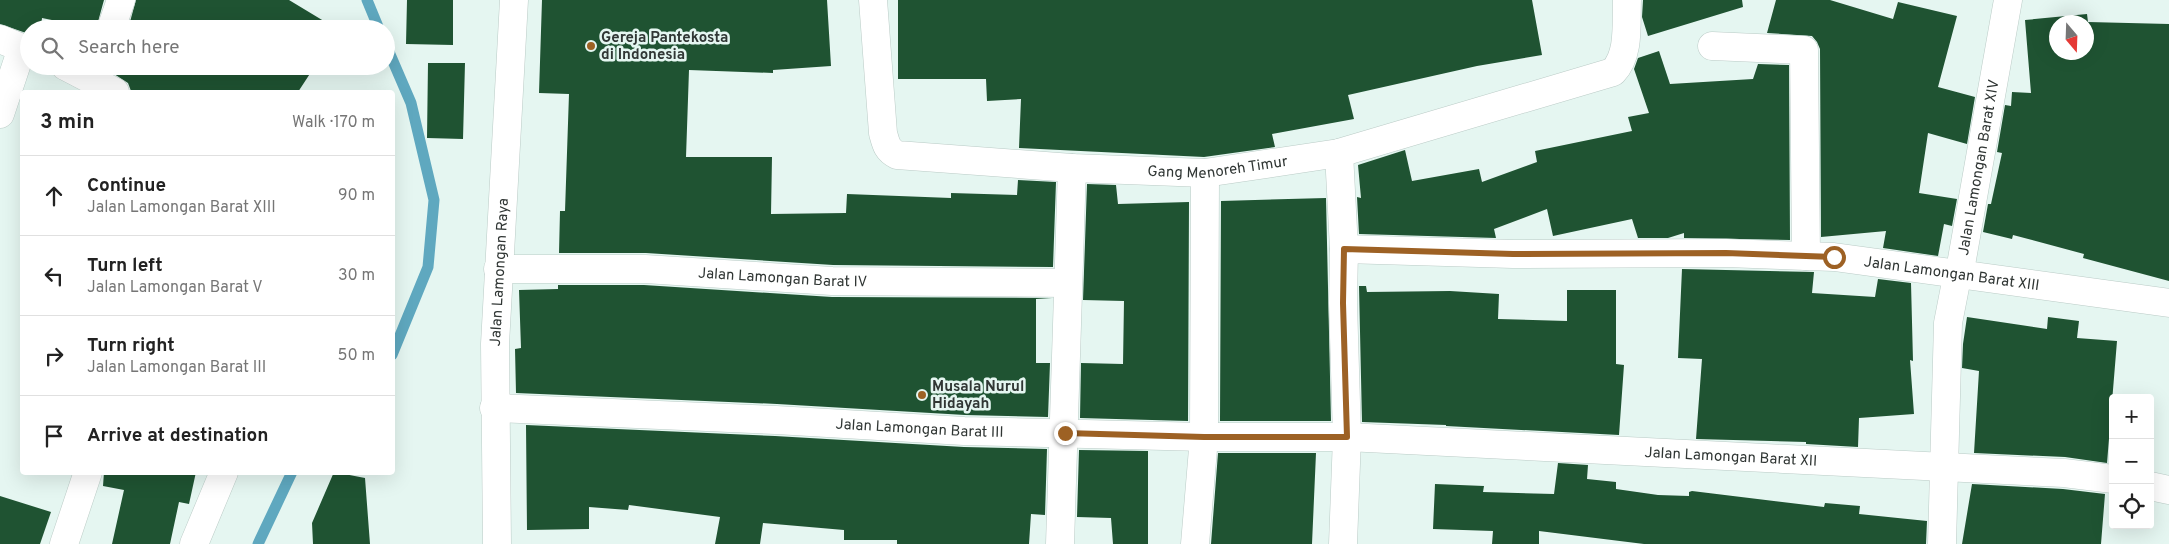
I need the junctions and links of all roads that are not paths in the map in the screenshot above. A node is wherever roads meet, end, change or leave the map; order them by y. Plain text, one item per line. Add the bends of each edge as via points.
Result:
1 (121, 0) edge
2 (514, 0) edge
3 (873, 0) edge
4 (1627, 0) edge
5 (2004, 1) edge
6 (113, 20) edge
7 (17, 46) edge
8 (1712, 46) dead end
9 (0, 114) edge
10 (1339, 153) junction
11 (1072, 168) junction
12 (1205, 173) junction
13 (1344, 249) junction
14 (1806, 256) junction
15 (498, 269) junction
16 (1959, 276) junction
17 (1068, 283) junction
18 (2169, 303) edge
19 (494, 408) junction
20 (1065, 433) junction
21 (1204, 437) junction
22 (1347, 437) junction
23 (1944, 467) junction
24 (87, 475) edge
25 (223, 475) edge
26 (2109, 479) edge
27 (2154, 487) edge
28 (2169, 490) edge
29 (64, 544) edge
30 (194, 544) edge
31 (497, 544) edge
32 (1060, 544) edge
33 (1194, 544) edge
34 (1343, 544) edge
35 (1942, 544) edge

1 - 6 street
2 - 15 street, Jalan Lamongan Raya
3 - 11 street, Gang Menoreh Timur via 884,133 890,151 897,155
4 - 10 street, Gang Menoreh Timur via 1624,54 1613,72
5 - 16 street, Jalan Lamongan Barat XIV
7 - 9 street
8 - 14 street via 1804,50
10 - 12 street, Gang Menoreh Timur
10 - 13 street
11 - 12 street, Gang Menoreh Timur
11 - 17 street
12 - 21 street
13 - 14 street, Jalan Lamongan Barat XIII
13 - 22 street
14 - 16 street, Jalan Lamongan Barat XIII via 1834,257
15 - 17 street, Jalan Lamongan Barat IV via 645,269 832,281
15 - 19 street, Jalan Lamongan Raya
16 - 18 street, Jalan Lamongan Barat XIII
16 - 23 street, Jalan Lamongan Barat XIV via 1948,323
17 - 20 street
19 - 20 street, Jalan Lamongan Barat III
19 - 31 street, Jalan Lamongan Raya
20 - 21 street, Jalan Lamongan Barat III
20 - 32 street
21 - 22 street, Jalan Lamongan Barat III
21 - 33 street
22 - 23 street, Jalan Lamongan Barat XII
22 - 34 street
23 - 26 street, Jalan Lamongan Barat XII via 2064,473
23 - 35 street, Jalan Lamongan Barat XIV
24 - 29 street
25 - 30 street
27 - 28 street

